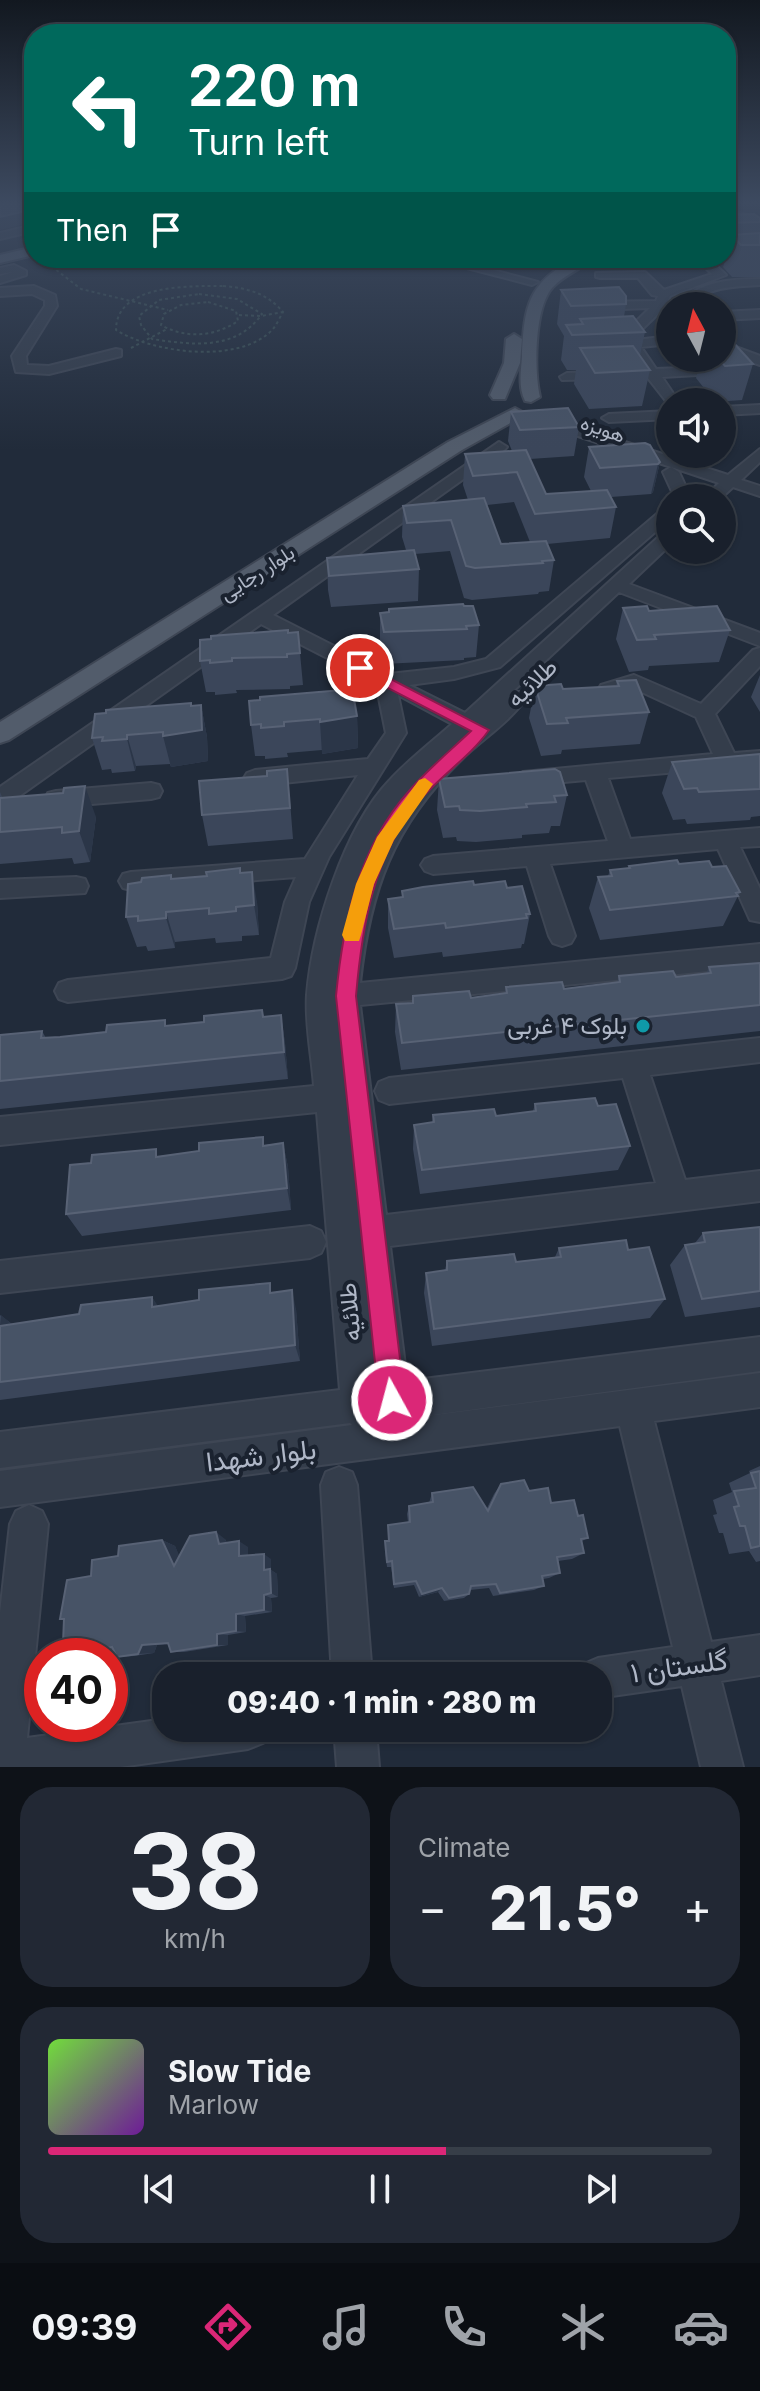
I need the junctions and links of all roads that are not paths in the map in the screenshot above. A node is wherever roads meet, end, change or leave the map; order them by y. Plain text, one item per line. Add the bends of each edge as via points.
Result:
1 (530, 285) edge
2 (548, 285) edge
3 (745, 285) edge
4 (752, 285) edge
5 (0, 292) edge
6 (700, 292) edge
7 (716, 292) edge
8 (656, 300) edge
9 (586, 306) edge
10 (656, 306) edge
11 (760, 314) edge
12 (736, 315) edge
13 (656, 341) edge
14 (626, 344) junction
15 (116, 353) road end
16 (745, 369) edge
17 (654, 373) junction
18 (567, 377) dead end
19 (663, 388) edge
20 (496, 400) junction
21 (526, 407) junction
22 (760, 409) edge
23 (736, 410) edge
24 (656, 416) edge
25 (609, 418) dead end
26 (499, 447) dead end
27 (656, 448) edge
28 (760, 454) edge
29 (706, 468) edge
30 (671, 472) dead end
31 (677, 484) edge
32 (741, 484) edge
33 (656, 523) edge
34 (656, 552) edge
35 (656, 564) edge
36 (624, 587) junction
37 (260, 616) junction
38 (760, 640) edge
39 (760, 654) edge
40 (385, 681) junction
41 (593, 695) edge
42 (704, 713) junction
43 (0, 714) edge
44 (473, 726) junction
45 (0, 734) edge
46 (760, 758) edge
47 (727, 761) junction
48 (376, 766) junction
49 (594, 771) junction
50 (509, 778) edge
51 (240, 780) edge
52 (151, 791) dead end
53 (6, 794) edge
54 (760, 837) edge
55 (725, 840) junction
56 (622, 848) junction
57 (536, 856) junction
58 (433, 865) dead end
59 (313, 867) junction
60 (131, 881) edge
61 (76, 886) dead end
62 (0, 889) edge
63 (759, 913) edge
64 (562, 936) dead end
65 (760, 955) edge
66 (68, 991) dead end
67 (333, 996) junction
68 (760, 1050) edge
69 (633, 1064) junction
70 (389, 1091) dead end
71 (330, 1098) junction
72 (0, 1131) edge
73 (760, 1186) edge
74 (675, 1196) junction
75 (373, 1232) junction
76 (310, 1242) dead end
77 (0, 1277) edge
78 (760, 1354) edge
79 (760, 1390) edge
80 (376, 1402) junction
81 (633, 1407) junction
82 (379, 1440) junction
83 (0, 1450) edge
84 (339, 1485) dead end
85 (0, 1489) edge
86 (29, 1524) dead end
87 (760, 1655) edge
88 (351, 1662) edge
89 (696, 1664) junction
90 (612, 1676) edge
91 (152, 1742) edge
92 (356, 1742) edge
93 (2, 1764) edge
94 (358, 1767) edge
95 (722, 1767) edge

1 - 20 main road via 515,309 516,348
2 - 21 main road via 533,303
3 - 6 street
4 - 7 street
5 - 15 street via 34,290 51,298 19,356 21,369 49,370
8 - 9 street
10 - 14 street via 627,336
11 - 12 street
13 - 14 street
14 - 17 street
16 - 17 street
17 - 18 street
17 - 19 street
20 - 21 main road via 512,393
20 - 43 main road, بلوار رجایی
21 - 27 street, هویزه
21 - 32 street, هویزه
21 - 45 main road, بلوار رجایی
22 - 23 street
24 - 25 street
26 - 37 street
28 - 32 street
29 - 32 street, هویزه
30 - 31 street
33 - 40 street via 493,663
34 - 36 street, طلائیه
35 - 36 street, طلائیه
36 - 38 street
36 - 44 street, طلائیه
37 - 40 street
37 - 53 street
39 - 42 street
40 - 44 street
40 - 48 street via 396,733
41 - 42 street via 634,681
42 - 47 street
44 - 67 street, طلائیه via 413,796 386,837 365,884
46 - 47 street
47 - 49 street
48 - 51 street
48 - 59 street
49 - 50 street
49 - 56 street
52 - 53 street via 35,800
54 - 55 street
55 - 56 street
55 - 63 street
56 - 57 street
57 - 58 street
57 - 64 street
59 - 60 street
59 - 66 street via 297,902 282,968
61 - 62 street
65 - 67 street
67 - 71 street, طلائیه
67 - 75 street, طلائیه
68 - 69 street
69 - 70 street
69 - 74 street
71 - 72 street
71 - 80 street, طلائیه
73 - 74 street
74 - 75 street
75 - 80 street, طلائیه
76 - 77 street
78 - 80 street, بلوار شهدا
79 - 81 street, بلوار شهدا
80 - 82 street, طلائیه
80 - 83 street, بلوار شهدا
81 - 82 street, بلوار شهدا
81 - 89 street
82 - 85 street, بلوار شهدا
84 - 88 street
86 - 93 street
87 - 89 street, گلستان ۱
89 - 90 street, گلستان ۱
89 - 95 street
91 - 93 street
92 - 94 street

